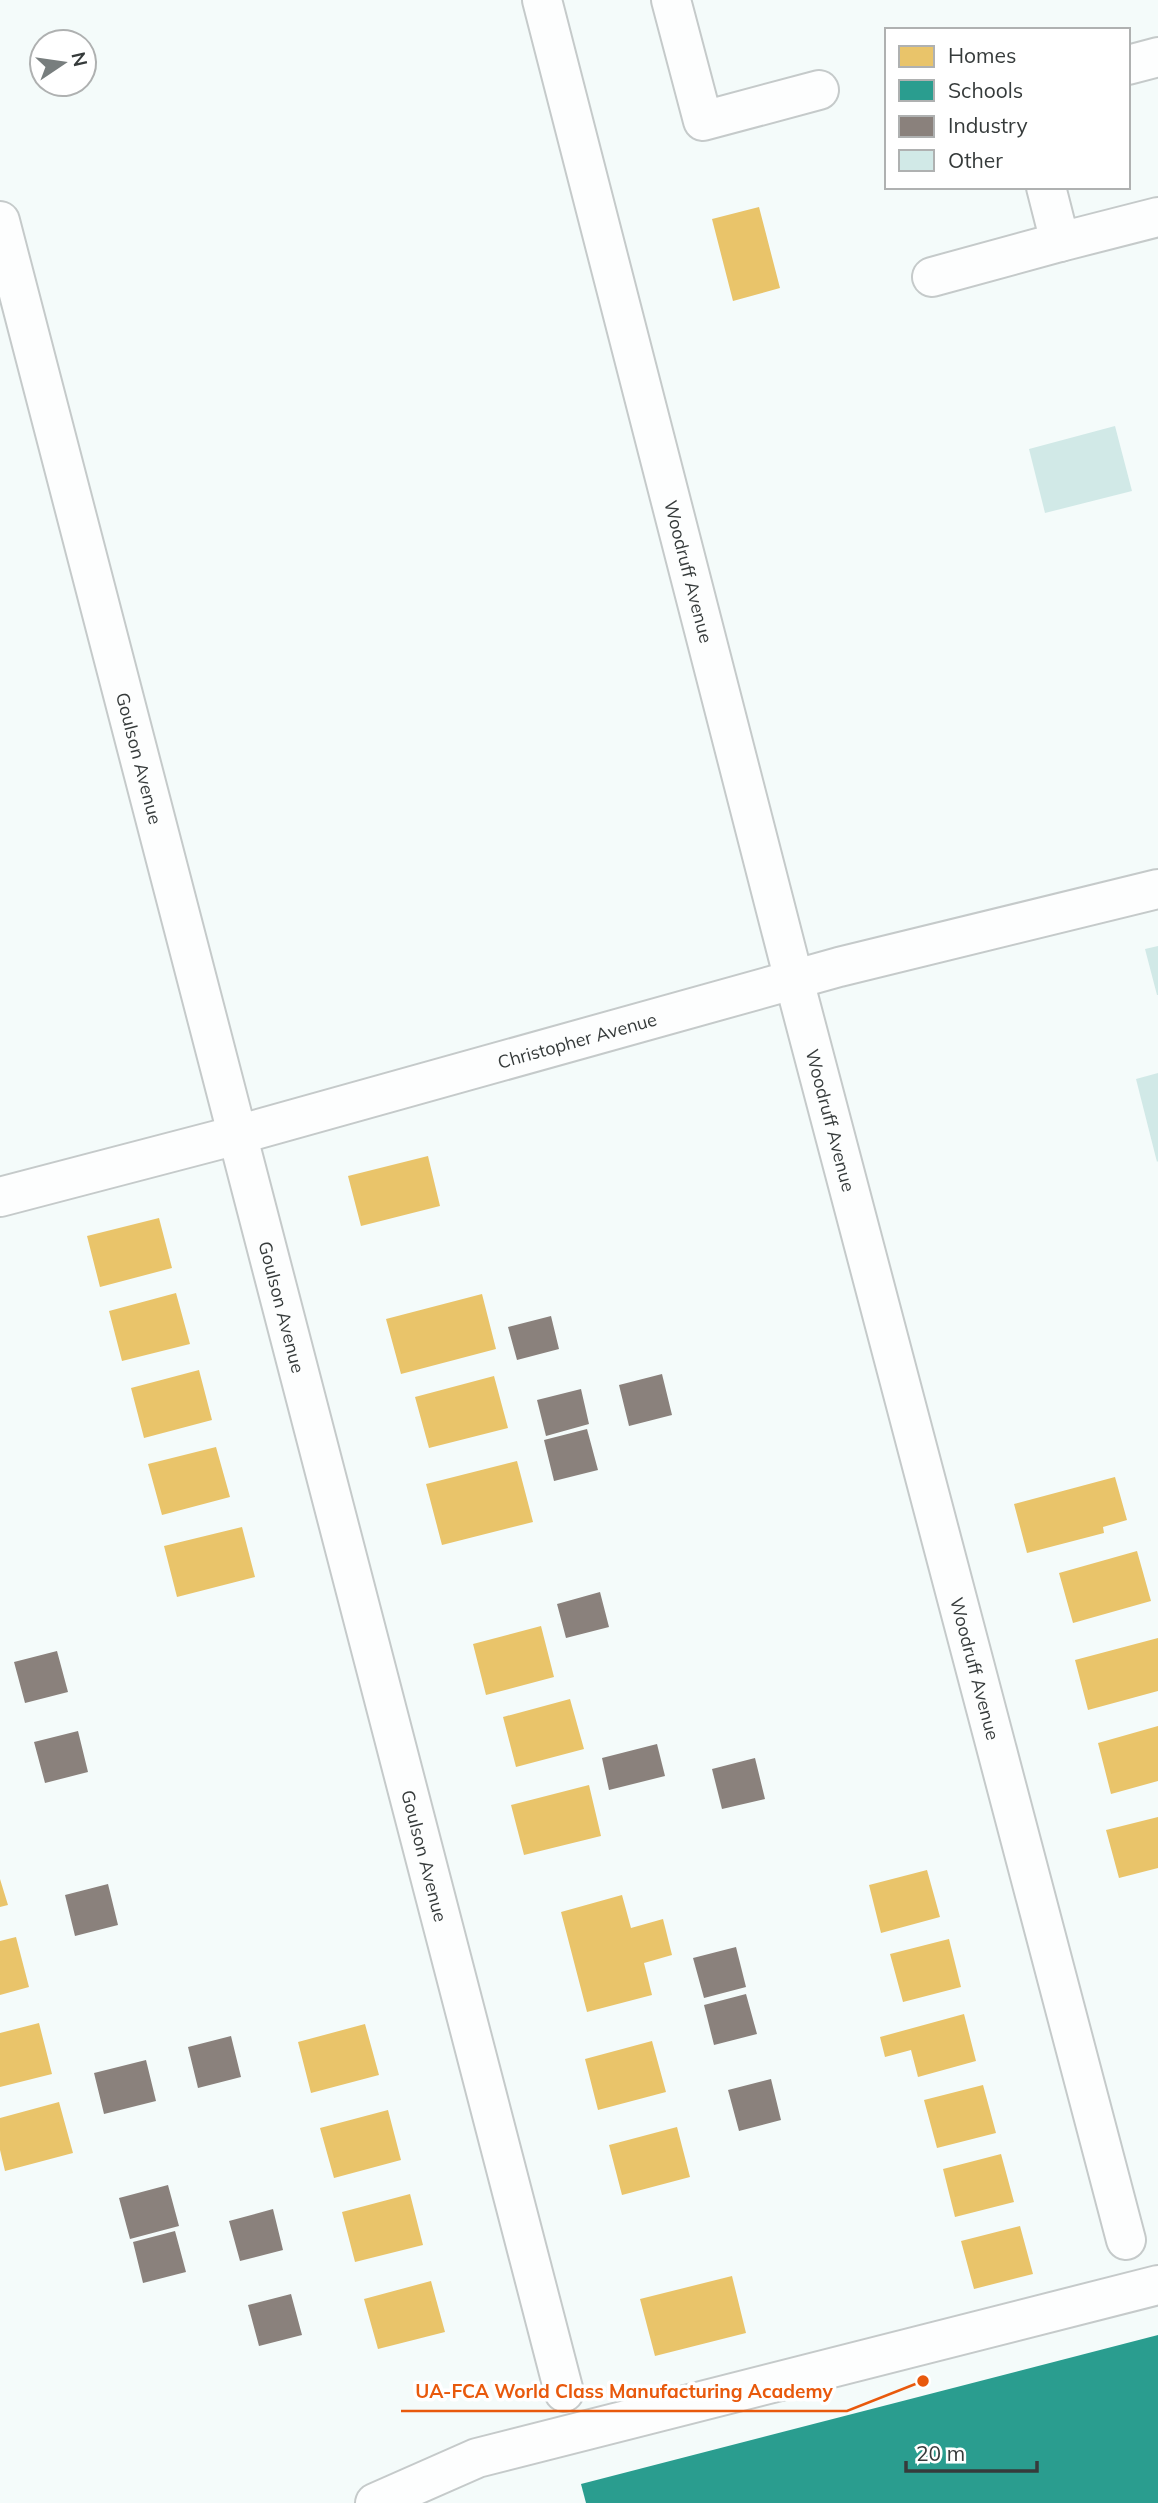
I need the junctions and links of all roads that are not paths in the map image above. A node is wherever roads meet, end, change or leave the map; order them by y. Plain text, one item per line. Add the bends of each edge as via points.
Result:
1 (542, 0) edge
2 (671, 0) edge
3 (1158, 57) edge
4 (1130, 64) edge
5 (819, 90) dead end
6 (1047, 189) edge
7 (1158, 217) edge
8 (0, 221) edge
9 (1060, 242) junction
10 (932, 277) dead end
11 (1158, 889) edge
12 (794, 980) junction
13 (237, 1135) junction
14 (0, 1197) edge
15 (1126, 2240) dead end
16 (1158, 2285) edge
17 (564, 2392) dead end
18 (375, 2503) edge

1 - 12 street, Woodruff Avenue
2 - 5 street via 703,121
3 - 4 street
6 - 9 street
7 - 9 street
8 - 13 street, Goulson Avenue
9 - 10 street
11 - 12 street, Christopher Avenue
12 - 13 street, Christopher Avenue
12 - 15 street, Woodruff Avenue
13 - 14 street, Christopher Avenue
13 - 17 street, Goulson Avenue
16 - 18 street via 477,2458

